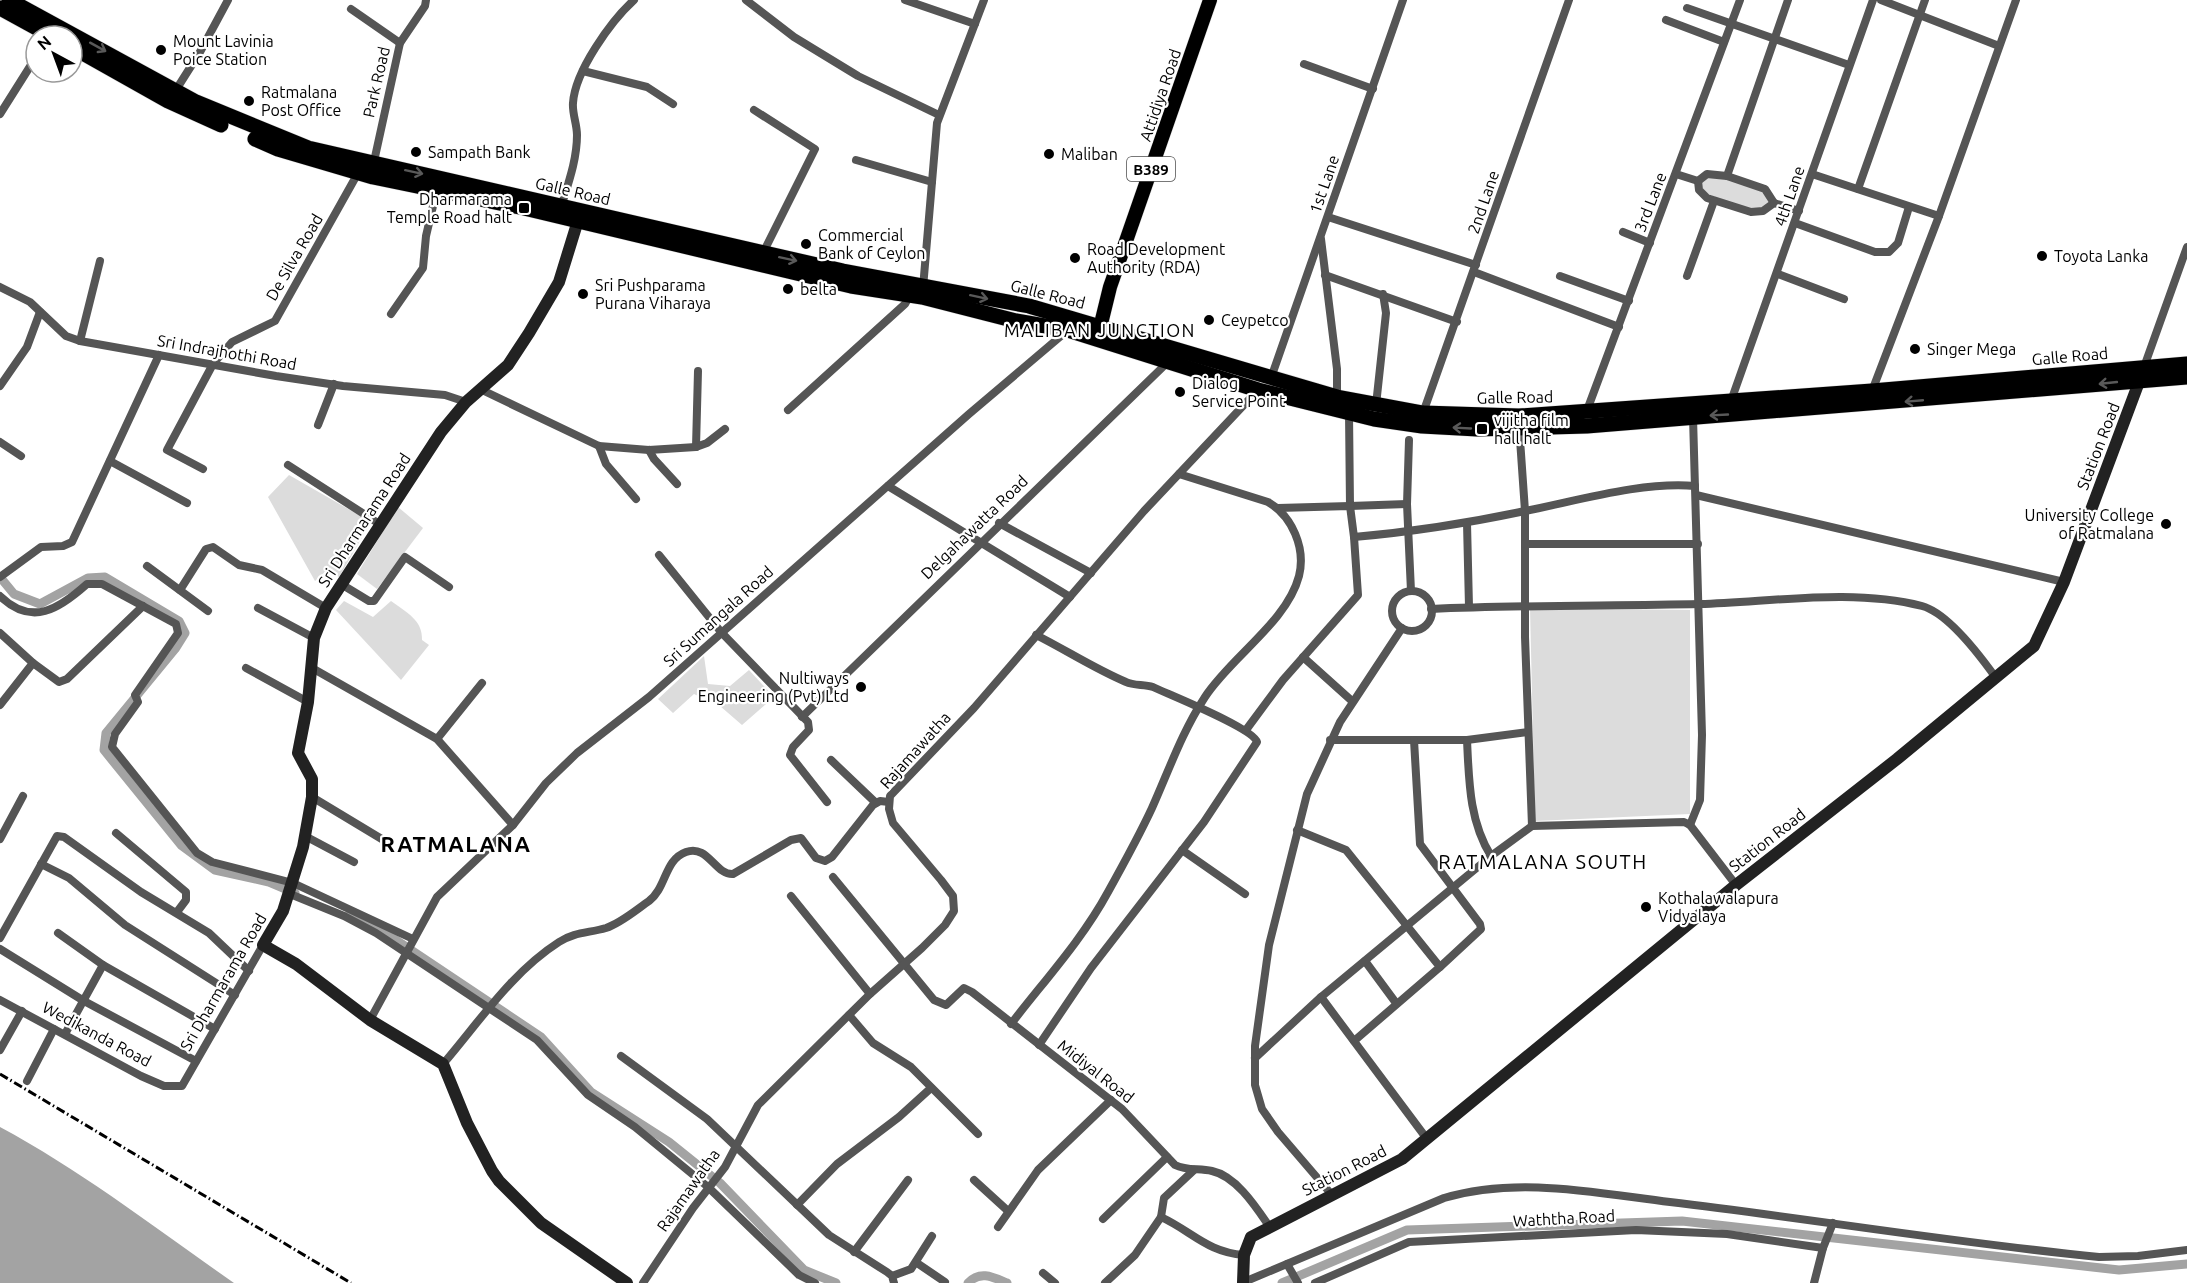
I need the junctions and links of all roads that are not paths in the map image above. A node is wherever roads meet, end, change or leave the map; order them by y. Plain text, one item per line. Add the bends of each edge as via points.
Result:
1 (9, 0) edge
2 (228, 0) edge
3 (433, 0) edge
4 (634, 0) edge
5 (746, 0) edge
6 (905, 0) edge
7 (984, 0) edge
8 (1210, 0) edge
9 (1403, 0) edge
10 (1569, 0) edge
11 (1740, 0) edge
12 (1788, 0) edge
13 (1873, 0) edge
14 (1881, 0) edge
15 (1925, 0) edge
16 (2016, 0) edge
17 (426, 3) edge
18 (0, 8) edge
19 (1687, 8) dead end
20 (351, 9) dead end
21 (1920, 15) junction
22 (1665, 20) dead end
23 (29, 24) edge
24 (975, 24) junction
25 (1731, 24) junction
26 (1774, 39) junction
27 (1724, 42) junction
28 (400, 43) junction
29 (1999, 46) junction
30 (84, 53) edge
31 (1304, 64) dead end
32 (1849, 65) junction
33 (584, 70) junction
34 (24, 76) edge
35 (1373, 89) junction
36 (172, 96) junction
37 (673, 104) dead end
38 (754, 110) dead end
39 (0, 114) edge
40 (939, 115) junction
41 (856, 160) dead end
42 (367, 171) junction
43 (1676, 174) junction
44 (1812, 174) junction
45 (1726, 176) junction
46 (1698, 181) junction
47 (932, 183) junction
48 (437, 189) junction
49 (1858, 189) junction
50 (1714, 201) junction
51 (1773, 203) junction
52 (1909, 207) junction
53 (560, 211) junction
54 (1799, 211) junction
55 (579, 216) junction
56 (1939, 216) junction
57 (1328, 217) junction
58 (1795, 223) junction
59 (1623, 232) dead end
60 (1321, 239) junction
61 (1650, 243) junction
62 (2187, 247) edge
63 (763, 253) junction
64 (100, 261) dead end
65 (1475, 269) junction
66 (1325, 274) junction
67 (1778, 274) junction
68 (1560, 276) dead end
69 (1687, 276) dead end
70 (0, 287) edge
71 (917, 290) junction
72 (1383, 294) junction
73 (1844, 299) dead end
74 (1629, 301) junction
75 (40, 312) junction
76 (391, 314) dead end
77 (1457, 322) junction
78 (1619, 327) junction
79 (1068, 330) junction
80 (1099, 333) junction
81 (80, 341) junction
82 (159, 356) junction
83 (1169, 361) junction
84 (213, 364) junction
85 (2187, 364) edge
86 (698, 371) dead end
87 (2142, 374) junction
88 (2187, 377) edge
89 (1272, 378) junction
90 (334, 384) junction
91 (0, 386) edge
92 (482, 390) junction
93 (1258, 390) junction
94 (1872, 391) junction
95 (1337, 397) junction
96 (1731, 401) junction
97 (466, 402) junction
98 (1376, 406) junction
99 (788, 410) dead end
100 (1349, 413) junction
101 (1423, 413) junction
102 (1586, 413) junction
103 (1693, 417) junction
104 (1519, 422) junction
105 (318, 425) dead end
106 (725, 429) dead end
107 (1410, 430) junction
108 (0, 442) edge
109 (599, 446) junction
110 (696, 447) junction
111 (650, 450) junction
112 (21, 456) dead end
113 (110, 461) junction
114 (288, 465) dead end
115 (203, 469) dead end
116 (1179, 474) junction
117 (677, 484) dead end
118 (888, 486) junction
119 (1696, 491) junction
120 (636, 499) dead end
121 (187, 503) dead end
122 (1407, 504) junction
123 (1350, 506) junction
124 (1278, 508) junction
125 (1525, 511) junction
126 (999, 523) junction
127 (1467, 523) junction
128 (381, 525) junction
129 (1409, 532) junction
130 (1354, 537) junction
131 (979, 543) junction
132 (1525, 544) junction
133 (1698, 544) junction
134 (659, 555) dead end
135 (147, 566) dead end
136 (1091, 573) junction
137 (2, 575) edge
138 (2064, 582) junction
139 (341, 585) junction
140 (450, 587) dead end
141 (180, 590) junction
142 (1411, 591) junction
143 (0, 596) edge
144 (1070, 597) junction
145 (1698, 604) junction
146 (1527, 605) junction
147 (143, 606) junction
148 (1469, 607) junction
149 (258, 608) dead end
150 (326, 608) junction
151 (1431, 609) junction
152 (208, 611) dead end
153 (1402, 628) junction
154 (721, 632) junction
155 (0, 633) edge
156 (1036, 635) junction
157 (314, 638) junction
158 (1303, 657) junction
159 (33, 663) junction
160 (246, 668) dead end
161 (312, 668) junction
162 (1996, 678) junction
163 (482, 683) dead end
164 (1352, 701) junction
165 (308, 702) junction
166 (0, 705) edge
167 (1198, 707) junction
168 (802, 717) junction
169 (1246, 730) junction
170 (1528, 732) junction
171 (437, 740) junction
172 (1330, 740) junction
173 (1414, 740) junction
174 (1467, 740) junction
175 (831, 760) dead end
176 (23, 796) dead end
177 (312, 797) junction
178 (888, 801) junction
179 (827, 802) dead end
180 (876, 803) junction
181 (513, 825) junction
182 (1532, 825) junction
183 (1690, 825) junction
184 (1297, 831) junction
185 (116, 833) dead end
186 (305, 836) junction
187 (0, 839) edge
188 (385, 841) dead end
189 (1182, 850) junction
190 (1491, 856) junction
191 (354, 862) dead end
192 (41, 864) junction
193 (833, 877) dead end
194 (1736, 885) junction
195 (1453, 887) junction
196 (292, 889) junction
197 (1245, 894) dead end
198 (791, 896) dead end
199 (177, 912) junction
200 (1408, 925) junction
201 (58, 933) dead end
202 (0, 938) edge
203 (263, 945) junction
204 (409, 946) junction
205 (0, 949) edge
206 (1365, 961) junction
207 (103, 965) junction
208 (902, 965) junction
209 (1440, 967) junction
210 (249, 971) junction
211 (870, 994) junction
212 (235, 995) junction
213 (1321, 997) junction
214 (0, 1000) edge
215 (84, 1001) junction
216 (1396, 1003) junction
217 (491, 1008) junction
218 (22, 1011) junction
219 (849, 1015) junction
220 (370, 1020) junction
221 (1011, 1024) junction
222 (54, 1029) junction
223 (215, 1029) junction
224 (65, 1034) junction
225 (1354, 1041) junction
226 (1039, 1045) junction
227 (0, 1050) edge
228 (621, 1056) dead end
229 (1255, 1058) junction
230 (196, 1061) junction
231 (443, 1064) junction
232 (27, 1081) dead end
233 (182, 1086) joint
234 (931, 1088) junction
235 (1111, 1100) junction
236 (978, 1134) dead end
237 (1427, 1139) junction
238 (736, 1147) junction
239 (1167, 1157) junction
240 (1194, 1170) junction
241 (908, 1180) dead end
242 (974, 1180) dead end
243 (709, 1186) junction
244 (1332, 1195) junction
245 (797, 1205) junction
246 (1008, 1211) junction
247 (1161, 1217) junction
248 (1103, 1218) dead end
249 (1833, 1223) junction
250 (1269, 1226) junction
251 (998, 1227) dead end
252 (932, 1236) dead end
253 (1825, 1241) junction
254 (2187, 1250) edge
255 (854, 1252) junction
256 (1244, 1255) junction
257 (917, 1263) junction
258 (1289, 1269) junction
259 (1043, 1273) dead end
260 (893, 1280) edge
261 (945, 1282) edge
262 (627, 1283) edge
263 (643, 1283) edge
264 (815, 1283) edge
265 (1055, 1283) edge
266 (1105, 1283) edge
267 (1243, 1283) edge
268 (1298, 1283) edge
269 (1315, 1283) edge
270 (1815, 1283) edge

1 -> 36 highway, Galle Road
2 - 36 street
3 - 17 street, Park Road
4 - 33 street via 599,41
5 - 40 street via 794,37 858,76
6 - 24 street
7 - 24 street
8 - 80 main road, Attidiya Road / B389 via 1110,287
9 - 35 street, 1st Lane
10 - 65 street, 2nd Lane
11 - 25 street, 3rd Lane
12 - 26 street
13 - 32 street, 4th Lane
14 - 21 street
15 - 21 street
16 - 29 street
17 - 28 street, Park Road
18 - 23 highway
19 - 25 street
20 - 28 street
21 - 29 street
21 - 49 street
22 - 27 street
24 - 40 street
25 - 26 street
25 - 27 street, 3rd Lane
26 - 32 street
26 - 45 street
27 - 43 street, 3rd Lane
28 - 42 street, Park Road
29 - 56 street
30 - 36 highway, Galle Road
31 - 35 street
32 - 44 street, 4th Lane
33 - 37 street via 647,87
33 - 53 street via 573,102 577,135 574,161
34 - 39 street
35 - 57 street, 1st Lane
36 - 42 highway, Galle Road via 278,149
38 - 63 street via 815,149
40 - 47 street
41 - 47 street
42 - 48 highway, Galle Road
42 -> 53 highway, Galle Road
42 - 84 street, De Silva Road via 275,321 232,342
43 - 46 street
43 - 61 street, 3rd Lane
44 - 49 street
44 - 54 street, 4th Lane
45 - 46 street via 1707,174
45 - 51 street via 1765,189
46 - 50 street via 1702,194
47 - 71 street
48 - 53 highway, Galle Road
48 - 76 street via 423,268
49 - 52 street
50 - 51 street via 1757,213
50 - 69 street
51 - 54 street
52 - 56 street
52 - 58 street via 1898,243 1889,252 1875,252
53 - 55 highway, Galle Road
54 - 58 street, 4th Lane
55 - 63 highway, Galle Road
55 - 71 highway, Galle Road via 842,284
55 - 92 street, Sri Dharmarama Road via 559,282 508,364
56 - 94 street
57 - 60 street, 1st Lane
57 - 65 street
58 - 67 street, 4th Lane
59 - 61 street
60 - 66 street
60 - 89 street, 1st Lane
61 - 74 street, 3rd Lane
62 - 87 street
63 -> 71 highway, Galle Road
64 - 81 street
65 - 77 street, 2nd Lane
65 - 78 street
66 - 72 street
66 - 95 street
67 - 73 street
67 - 96 street, 4th Lane
68 - 74 street
70 - 75 street, Sri Indrajhothi Road via 30,302
71 - 79 highway, Galle Road via 1016,321
71 -> 80 highway, Galle Road via 1029,306
71 - 99 street
72 - 77 street
72 - 98 street via 1386,313
74 - 78 street, 3rd Lane
75 - 81 street, Sri Indrajhothi Road via 66,336
75 - 91 street via 27,346
77 - 101 street, 2nd Lane
78 - 102 street, 3rd Lane
79 - 80 highway, Galle Road
79 - 118 street, Sri Sumangala Road
80 - 83 highway, Galle Road
80 - 89 highway, Galle Road
81 - 82 street, Sri Indrajhothi Road
82 - 84 street, Sri Indrajhothi Road
82 - 113 street
83 - 93 highway, Galle Road
83 - 126 street, Delgahawatta Road
84 - 90 street, Sri Indrajhothi Road
84 - 115 street, De Silva Road via 167,450
85 - 87 highway, Galle Road
86 - 110 street
87 - 88 highway, Galle Road
87 - 94 highway, Galle Road
87 -> 103 highway, Galle Road via 1885,403
87 - 138 street, Station Road
89 - 95 highway, Galle Road
90 - 97 street, Sri Indrajhothi Road via 445,395
90 - 105 street
92 - 97 street, Sri Dharmarama Road
92 - 109 street
93 - 100 highway, Galle Road
93 - 116 street, Rajamawatha
94 - 96 highway, Galle Road
95 - 98 highway, Galle Road
96 - 102 highway, Galle Road
97 - 128 street, Sri Dharmarama Road via 441,432
98 - 101 highway, Galle Road
100 - 107 highway, Galle Road
100 - 123 street
101 - 104 highway, Galle Road
102 - 104 highway, Galle Road
103 - 104 highway, Galle Road
103 - 119 street
104 -> 107 highway, Galle Road
104 - 125 street
106 - 110 street
107 - 122 street
108 - 112 street
109 - 111 street
109 - 120 street via 606,464
110 - 111 street
111 - 117 street
113 - 121 street
113 - 137 street via 72,542 40,547
114 - 128 street
116 - 124 street
116 - 136 street, Rajamawatha
118 - 131 street
118 - 154 street, Sri Sumangala Road
119 - 125 street via 1672,484
119 - 133 street
119 - 138 street
122 - 123 street
122 - 129 street
123 - 124 street
123 - 130 street
124 - 167 street via 1300,548 1296,586 1287,602
125 - 127 street
125 - 132 street
126 - 131 street, Delgahawatta Road
126 - 136 street
127 - 129 street
127 - 148 street
128 - 139 street, Sri Dharmarama Road
129 - 130 street
129 - 142 street
130 - 158 street via 1358,595
131 - 144 street
131 - 168 street, Delgahawatta Road
132 - 133 street
132 - 146 street
133 - 145 street
134 - 154 street
135 - 141 street
136 - 144 street, Rajamawatha
138 - 162 street, Station Road via 2034,646
139 - 140 street via 374,601 405,557
139 - 150 street, Sri Dharmarama Road
141 - 150 street via 207,549 213,547 239,565 262,570
141 - 152 street
142 - 151 street via 1424,595
142 - 153 street via 1400,596 1393,606 1394,618
143 - 147 street via 13,608 40,614 64,604 87,584 102,584
144 - 156 street, Rajamawatha
145 - 146 street
145 - 162 street via 1862,597 1924,606 1974,647
145 - 183 street via 1701,780 1700,800
146 - 148 street
146 - 170 street
147 - 159 street via 67,679 59,682
147 - 196 street via 176,624 178,633 115,734 112,747 197,853 212,862
148 - 151 street
149 - 157 street
150 - 157 street, Sri Dharmarama Road
151 - 153 street via 1430,619 1421,629
153 - 164 street
154 - 168 street
154 - 181 street, Sri Sumangala Road via 649,697 576,753
155 - 159 street
156 - 167 street via 1124,682 1152,687
156 - 178 street, Rajamawatha
157 - 161 street, Sri Dharmarama Road
158 - 164 street
158 - 169 street
159 - 166 street
160 - 165 street
161 - 165 street, Sri Dharmarama Road
161 - 171 street
162 - 194 street, Station Road
163 - 171 street
164 - 172 street
165 - 177 street, Sri Dharmarama Road via 298,753 312,779
167 - 169 street
167 - 221 street via 1107,894 1081,935
168 - 179 street via 809,730 790,755
169 - 189 street via 1257,742
170 - 174 street
170 - 182 street
171 - 181 street
172 - 173 street
172 - 184 street via 1306,794
173 - 174 street
173 - 195 street via 1420,844
174 - 190 street via 1479,837
175 - 180 street
176 - 187 street
177 - 186 street, Sri Dharmarama Road
177 - 188 street
178 - 180 street
178 - 208 street, Rajamawatha via 893,823 941,879 956,905 945,924
180 - 217 street via 825,861 816,858 801,838 733,874 726,873 704,854 687,852 674,860 662,887 651,899 609,927 583,931 559,942 534,960
181 - 204 street, Sri Sumangala Road via 437,897
182 - 183 street
182 - 190 street
183 - 194 street
184 - 200 street via 1346,850
184 - 229 street via 1269,945
185 - 199 street via 186,892 186,900
186 - 191 street
186 - 196 street, Sri Dharmarama Road
189 - 197 street
189 - 226 street via 1091,968
190 - 195 street
192 - 199 street via 57,836 64,837 141,892
192 - 202 street
192 - 212 street via 69,878 125,925
193 - 208 street
194 - 237 street, Station Road
195 - 200 street
195 - 209 street via 1481,929
196 - 203 street, Sri Dharmarama Road
196 - 204 street
196 - 204 street
198 - 211 street
199 - 210 street via 209,933
200 - 206 street
200 - 209 street
201 - 207 street
203 - 210 street, Sri Dharmarama Road
203 - 220 street via 296,964
204 - 217 street
204 - 220 street, Sri Sumangala Road
205 - 215 street
206 - 213 street
206 - 216 street
207 - 215 street
207 - 223 street
208 - 211 street, Rajamawatha
208 - 221 street, Midiyal Road via 939,1004 946,1005 964,988
209 - 216 street
210 - 212 street, Sri Dharmarama Road
211 - 219 street, Rajamawatha
212 - 223 street, Sri Dharmarama Road
213 - 225 street
213 - 229 street
214 - 218 street, Wedikanda Road
215 - 224 street
215 - 230 street
216 - 225 street
217 - 231 street
217 - 243 street via 537,1040 588,1095
218 - 222 street, Wedikanda Road
218 - 227 street
219 - 234 street via 873,1043 911,1067
219 - 238 street, Rajamawatha via 758,1105
220 - 231 street
221 - 226 street, Midiyal Road
222 - 224 street, Wedikanda Road
222 - 232 street
223 - 230 street, Sri Dharmarama Road
224 - 233 street, Wedikanda Road via 164,1086
225 - 237 street
226 - 235 street, Midiyal Road
228 - 238 street via 707,1119
229 - 244 street via 1262,1108
230 - 233 street, Sri Dharmarama Road
231 - 262 street via 467,1123 499,1180 541,1223
234 - 236 street
234 - 245 street via 837,1164
235 - 239 street, Midiyal Road
235 - 246 street via 1038,1170
237 - 244 street, Station Road via 1381,1172
238 - 243 street, Rajamawatha
238 - 245 street
239 - 240 street, Midiyal Road via 1182,1169
239 - 248 street
240 - 247 street via 1164,1198
240 - 250 street, Midiyal Road via 1217,1172 1228,1179 1255,1205
241 - 255 street
242 - 246 street
243 - 263 street, Rajamawatha
243 - 264 street via 799,1275
244 - 250 street, Station Road
245 - 255 street
246 - 251 street
247 - 256 street via 1217,1251
247 - 266 street via 1136,1255
249 - 253 street
249 - 254 street via 2099,1257
249 - 258 street via 1601,1194 1500,1188 1444,1198
250 - 256 street, Station Road via 1251,1237
252 - 257 street
253 - 269 street, Waththa Road via 1636,1230 1409,1242
253 - 270 street
255 - 260 street
256 - 267 street
257 - 260 street
257 - 261 street
258 - 267 street
258 - 268 street
259 - 265 street

